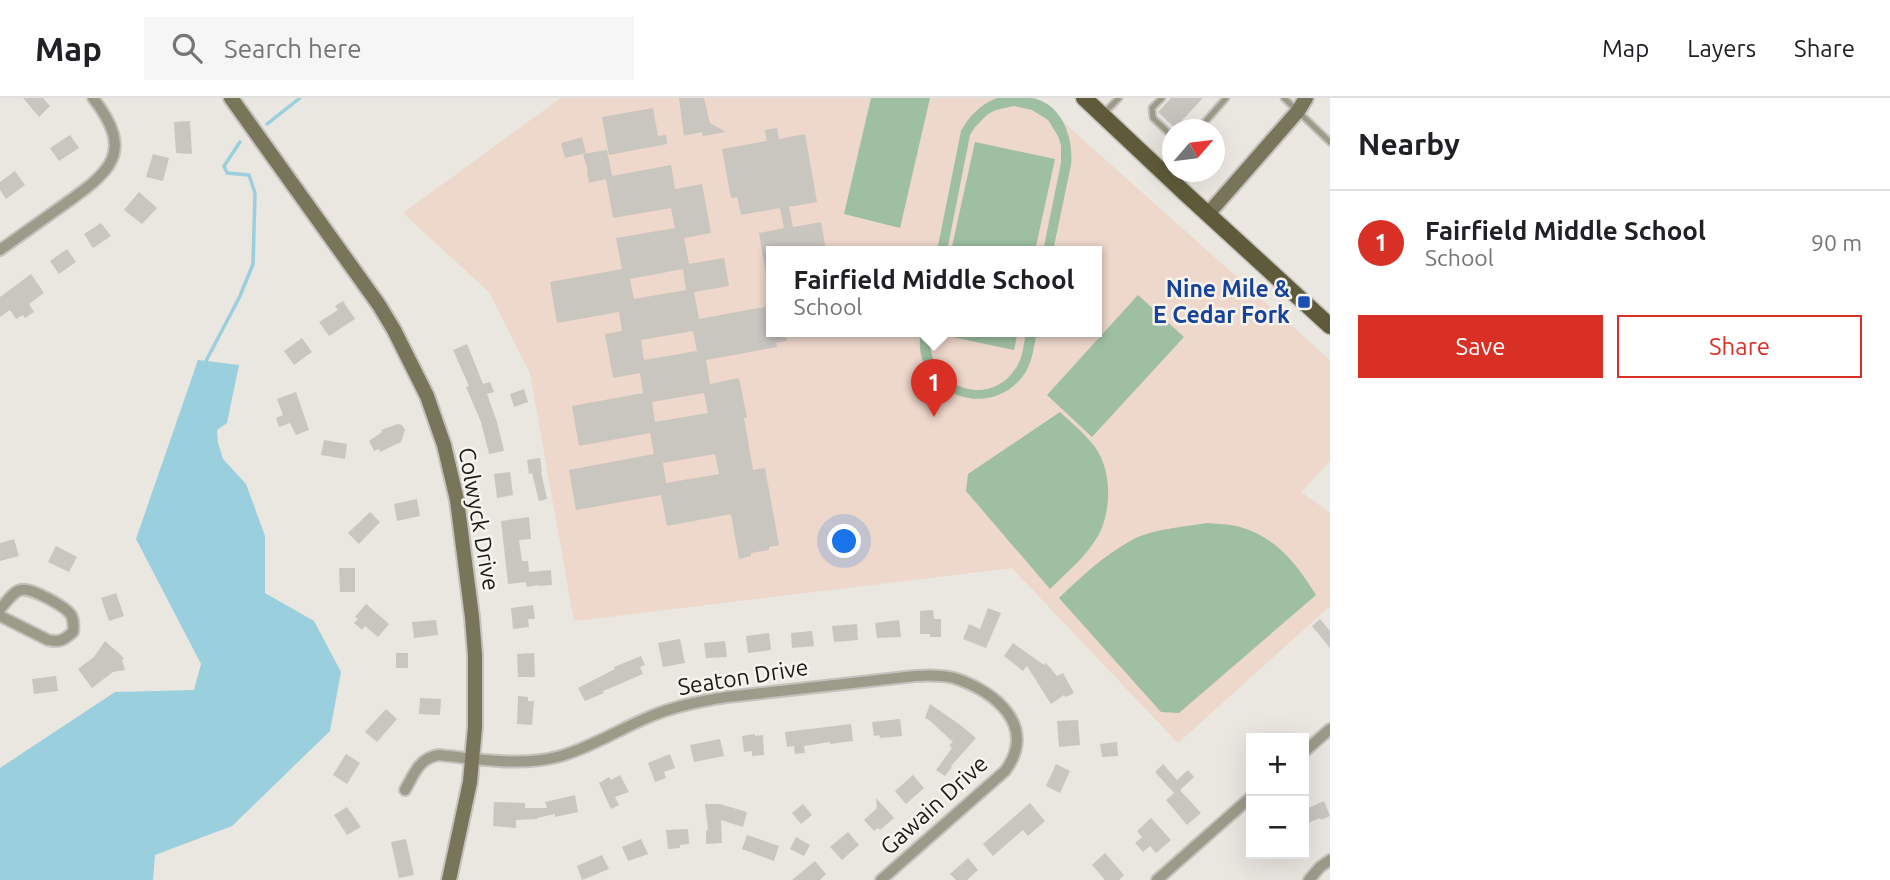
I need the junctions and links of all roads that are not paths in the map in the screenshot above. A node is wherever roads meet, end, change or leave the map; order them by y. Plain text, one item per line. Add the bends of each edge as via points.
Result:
1 (93, 98) edge
2 (1084, 98) edge
3 (1119, 98) edge
4 (1162, 98) edge
5 (1226, 98) edge
6 (1284, 98) edge
7 (236, 100) edge
8 (1302, 104) edge
9 (1102, 115) junction
10 (1208, 119) edge
11 (1162, 127) edge
12 (1330, 142) edge
13 (1208, 214) junction
14 (0, 250) edge
15 (1330, 326) edge
16 (0, 609) edge
17 (0, 616) edge
18 (984, 691) joint
19 (1330, 729) edge
20 (1309, 748) edge
21 (472, 758) junction
22 (405, 790) dead end
23 (1246, 801) edge
24 (1330, 860) edge
25 (449, 880) edge
26 (881, 880) edge
27 (1157, 880) edge
28 (1309, 880) edge

1 - 14 street via 110,122 115,142 104,174
2 - 9 main road
3 - 9 lane
4 - 11 lane via 1152,108 1153,118
5 - 10 lane
6 - 8 lane
7 - 21 street, Colwyck Drive via 379,305 435,418 457,500 472,618 477,704
8 - 12 lane
8 - 13 street
9 - 13 main road
13 - 15 main road
16 - 17 street via 21,589 29,590 69,612 74,632 57,642
18 - 21 street, Seaton Drive via 952,678 928,675 727,697 662,712 559,756 514,762
18 - 26 street, Gawain Drive via 1014,722 1018,745 1011,763
19 - 20 street
21 - 22 street, Seaton Drive via 439,755 422,760
21 - 25 street, Colwyck Drive
23 - 27 street
24 - 28 street

